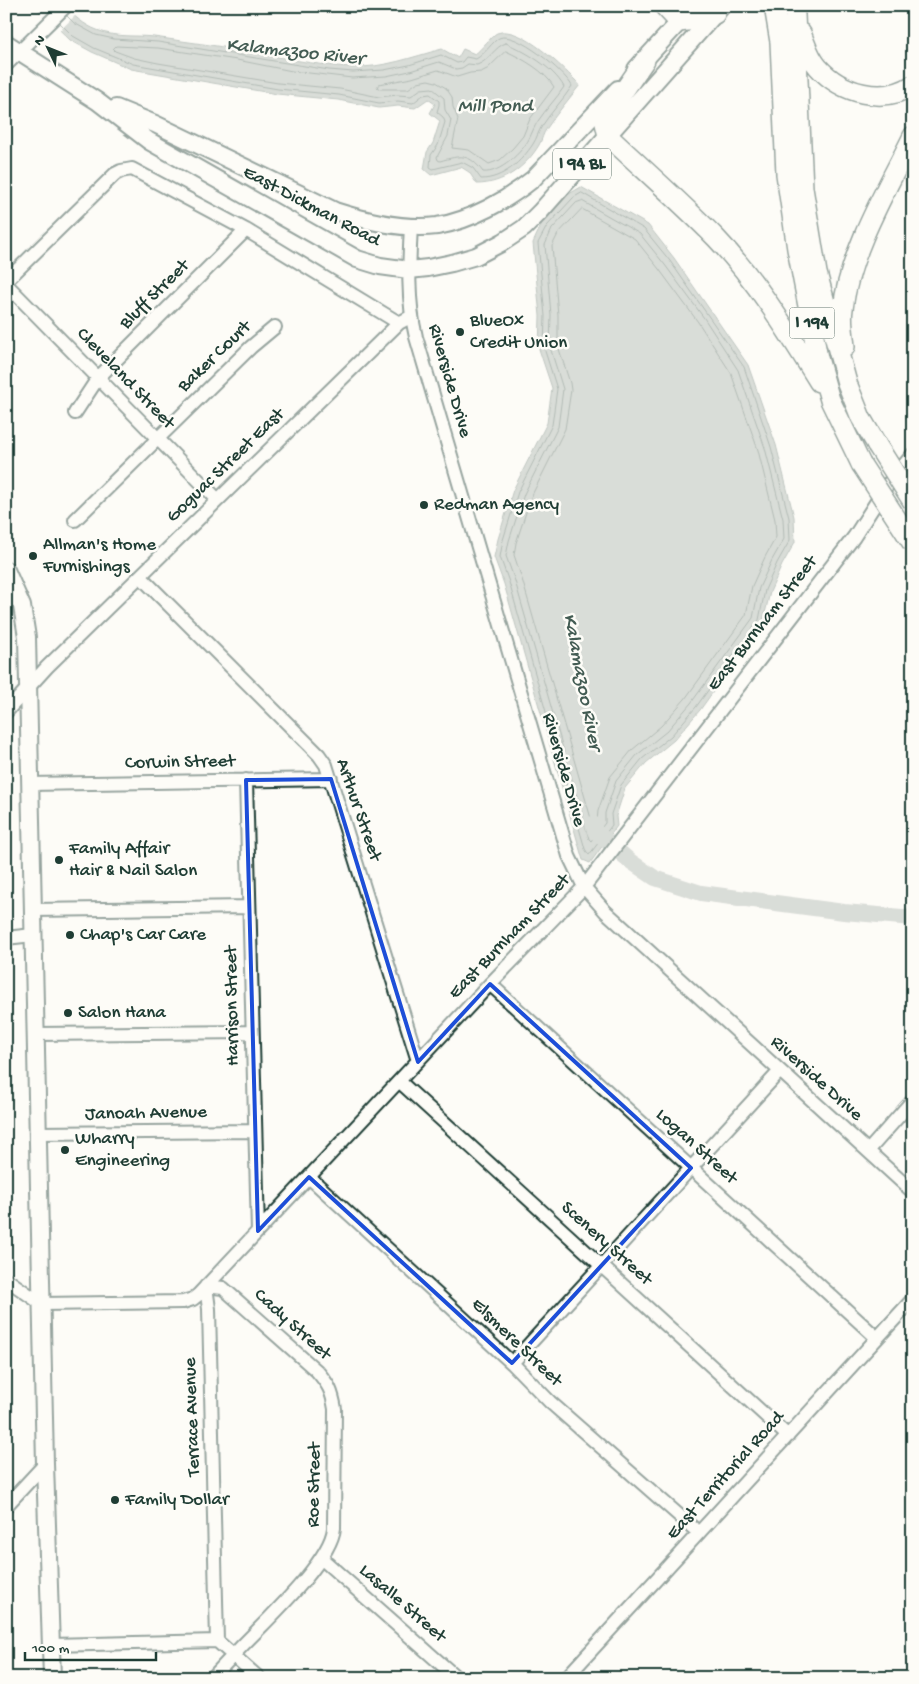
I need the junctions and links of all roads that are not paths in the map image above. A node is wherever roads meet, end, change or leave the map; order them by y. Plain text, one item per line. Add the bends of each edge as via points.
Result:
1 (66, 6) edge
2 (664, 6) edge
3 (694, 6) edge
4 (774, 6) edge
5 (719, 10) edge
6 (794, 11) edge
7 (679, 22) junction
8 (13, 47) edge
9 (645, 60) junction
10 (6, 66) edge
11 (913, 85) edge
12 (97, 100) junction
13 (608, 136) junction
14 (913, 136) edge
15 (411, 226) junction
16 (246, 230) junction
17 (409, 270) junction
18 (6, 282) edge
19 (412, 316) junction
20 (399, 323) junction
21 (275, 327) dead end
22 (98, 378) junction
23 (846, 381) junction
24 (830, 400) junction
25 (75, 413) dead end
26 (158, 439) junction
27 (913, 454) edge
28 (218, 500) junction
29 (913, 502) edge
30 (75, 520) dead end
31 (913, 544) edge
32 (6, 570) edge
33 (140, 576) junction
34 (11, 598) edge
35 (28, 688) junction
36 (6, 712) edge
37 (331, 779) junction
38 (246, 780) junction
39 (29, 784) junction
40 (584, 888) junction
41 (249, 907) junction
42 (33, 910) junction
43 (33, 935) junction
44 (6, 938) edge
45 (490, 984) junction
46 (252, 1032) junction
47 (35, 1034) junction
48 (418, 1062) junction
49 (780, 1071) junction
50 (400, 1081) junction
51 (913, 1100) edge
52 (255, 1131) junction
53 (37, 1134) junction
54 (868, 1151) junction
55 (691, 1168) junction
56 (309, 1177) junction
57 (913, 1192) edge
58 (258, 1231) junction
59 (601, 1265) junction
60 (6, 1279) edge
61 (206, 1286) junction
62 (913, 1300) edge
63 (42, 1304) junction
64 (877, 1338) junction
65 (512, 1363) junction
66 (335, 1409) joint
67 (788, 1436) junction
68 (45, 1464) junction
69 (6, 1506) edge
70 (699, 1533) junction
71 (321, 1558) junction
72 (217, 1641) junction
73 (51, 1645) junction
74 (233, 1655) junction
75 (52, 1678) edge
76 (212, 1678) edge
77 (259, 1678) edge
78 (458, 1678) edge
79 (566, 1678) edge

1 - 8 street via 44,28
2 - 7 highway
3 - 7 main road, East Dickman Road / I 94 BL
4 - 24 highway, I 194 via 780,42 786,174 815,342
5 - 7 highway via 695,20
5 - 13 main road, East Dickman Road / I 94 BL
6 - 11 highway via 810,56 831,79 847,89 878,95
6 - 23 highway, I 194 via 803,188 818,273
7 - 9 main road, East Dickman Road / I 94 BL
8 - 10 street
8 - 12 main road, East Dickman Road / I 94 BL
9 - 13 highway via 608,114 605,123
9 - 15 main road, East Dickman Road / I 94 BL via 520,189 474,215 437,226
12 - 15 main road, East Dickman Road / I 94 BL via 155,124 335,211 363,220
12 - 17 main road, East Dickman Road / I 94 BL via 149,141 357,259
13 - 17 main road, East Dickman Road / I 94 BL via 524,228 468,258
13 - 24 highway via 716,238 739,265 789,333
14 - 23 highway via 868,228 849,279 842,310
15 - 17 street, Riverside Drive
16 - 18 street, Riverside Drive via 139,172 121,170
16 - 20 street, Riverside Drive
16 - 22 street, Bluff Street
17 - 19 street, Riverside Drive
18 - 22 street, Cleveland Street
19 - 20 street, Goguac Street East
19 - 40 street, Riverside Drive via 562,835
20 - 28 street, Goguac Street East
21 - 26 street, Baker Court
22 - 25 street, Bluff Street
22 - 26 street, Cleveland Street
23 - 29 highway, I 194, bridge via 861,418
24 - 31 highway, I 194, bridge via 861,464
26 - 28 street, Cleveland Street
26 - 30 street, Baker Court
27 - 40 street, East Burnham Street via 888,484 854,537
28 - 33 street, Goguac Street East
32 - 34 main road
33 - 35 street, Goguac Street East
33 - 37 street, Arthur Street via 318,755
34 - 35 main road via 22,606 26,626
35 - 36 street, Goguac Street East
35 - 39 main road
37 - 38 street, Corwin Street
37 - 48 street, Arthur Street
38 - 39 street, Corwin Street
38 - 41 street, Harrison Street
39 - 42 main road
40 - 45 street, East Burnham Street
40 - 49 street, Riverside Drive via 606,912
41 - 42 street
41 - 46 street, Harrison Street
42 - 43 main road
43 - 44 street
43 - 47 main road
45 - 48 street, East Burnham Street
45 - 55 street, Logan Street
46 - 47 street
46 - 52 street, Harrison Street
47 - 53 main road
48 - 50 street, East Burnham Street
49 - 54 street, Riverside Drive
49 - 55 street
50 - 56 street, East Burnham Street
50 - 59 street, Scenery Street
51 - 54 street
52 - 53 street, Janoah Avenue
52 - 58 street, Harrison Street
53 - 63 main road
54 - 57 street, Riverside Drive
55 - 59 street
55 - 64 street, Logan Street
56 - 58 street, East Burnham Street
56 - 65 street, Elsmere Street
58 - 61 street, East Burnham Street
59 - 65 street
59 - 67 street, Scenery Street
60 - 63 street
61 - 63 street, East Burnham Street via 183,1302
61 - 66 street, Cady Street via 223,1288 317,1371 329,1384
61 - 72 street, Terrace Avenue
62 - 64 street, East Territorial Road
63 - 68 main road
64 - 67 street, East Territorial Road
65 - 70 street, Elsmere Street via 550,1402
66 - 71 street, Roe Street via 334,1528 332,1540
67 - 70 street, East Territorial Road
68 - 69 street
68 - 73 main road
70 - 79 street, East Territorial Road
71 - 74 street, Roe Street
71 - 78 street, Lasalle Street
72 - 73 street
72 - 74 street
73 - 75 main road
74 - 76 street, Roe Street
74 - 77 street

